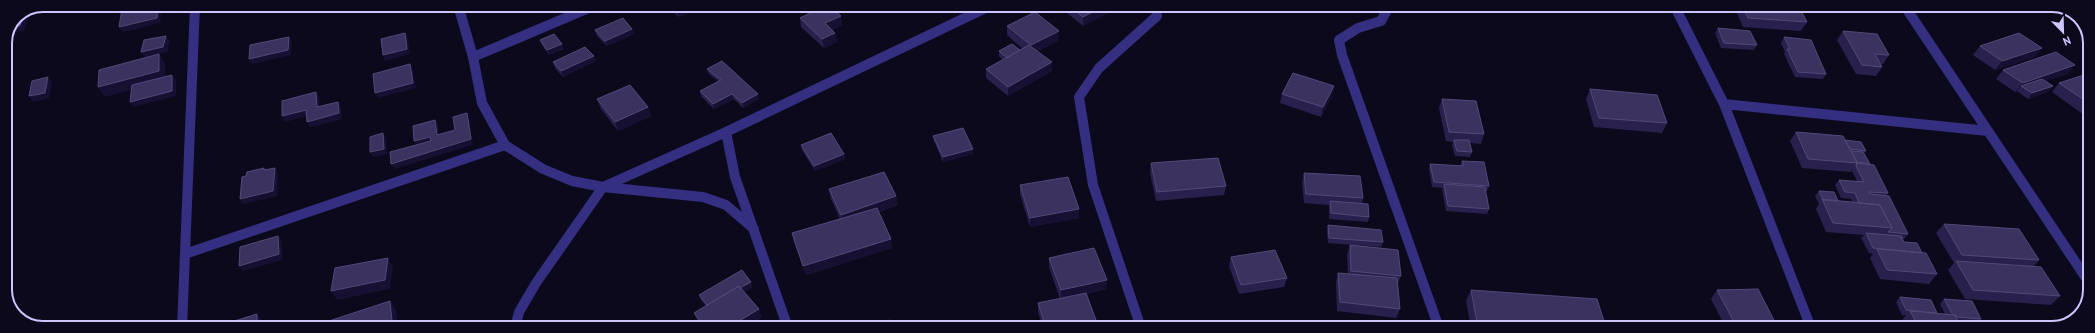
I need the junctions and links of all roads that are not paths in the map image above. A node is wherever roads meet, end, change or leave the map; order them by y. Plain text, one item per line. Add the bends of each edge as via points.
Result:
1 (195, 12) edge
2 (460, 12) edge
3 (579, 12) edge
4 (977, 12) edge
5 (1157, 12) edge
6 (1386, 12) edge
7 (1678, 12) edge
8 (1909, 12) edge
9 (473, 57) junction
10 (1724, 104) junction
11 (1988, 131) junction
12 (726, 132) junction
13 (505, 145) junction
14 (603, 187) junction
15 (754, 229) junction
16 (185, 254) junction
17 (2083, 274) edge
18 (182, 321) edge
19 (517, 321) edge
20 (786, 321) edge
21 (1139, 321) edge
22 (1437, 321) edge
23 (1808, 321) edge

1 - 16 street
2 - 9 street
3 - 9 street
4 - 12 street
5 - 21 street via 1157,16 1098,68 1078,97 1093,185
6 - 22 street via 1381,21 1358,28 1339,40 1342,55
7 - 10 street
8 - 11 street
9 - 13 street via 482,103
10 - 11 street
10 - 23 street
11 - 17 street
12 - 14 street
12 - 15 street via 735,177
13 - 14 street via 543,169 572,180
13 - 16 street
14 - 15 street via 704,197 726,205
14 - 19 street via 536,283 519,312
15 - 20 street
16 - 18 street

